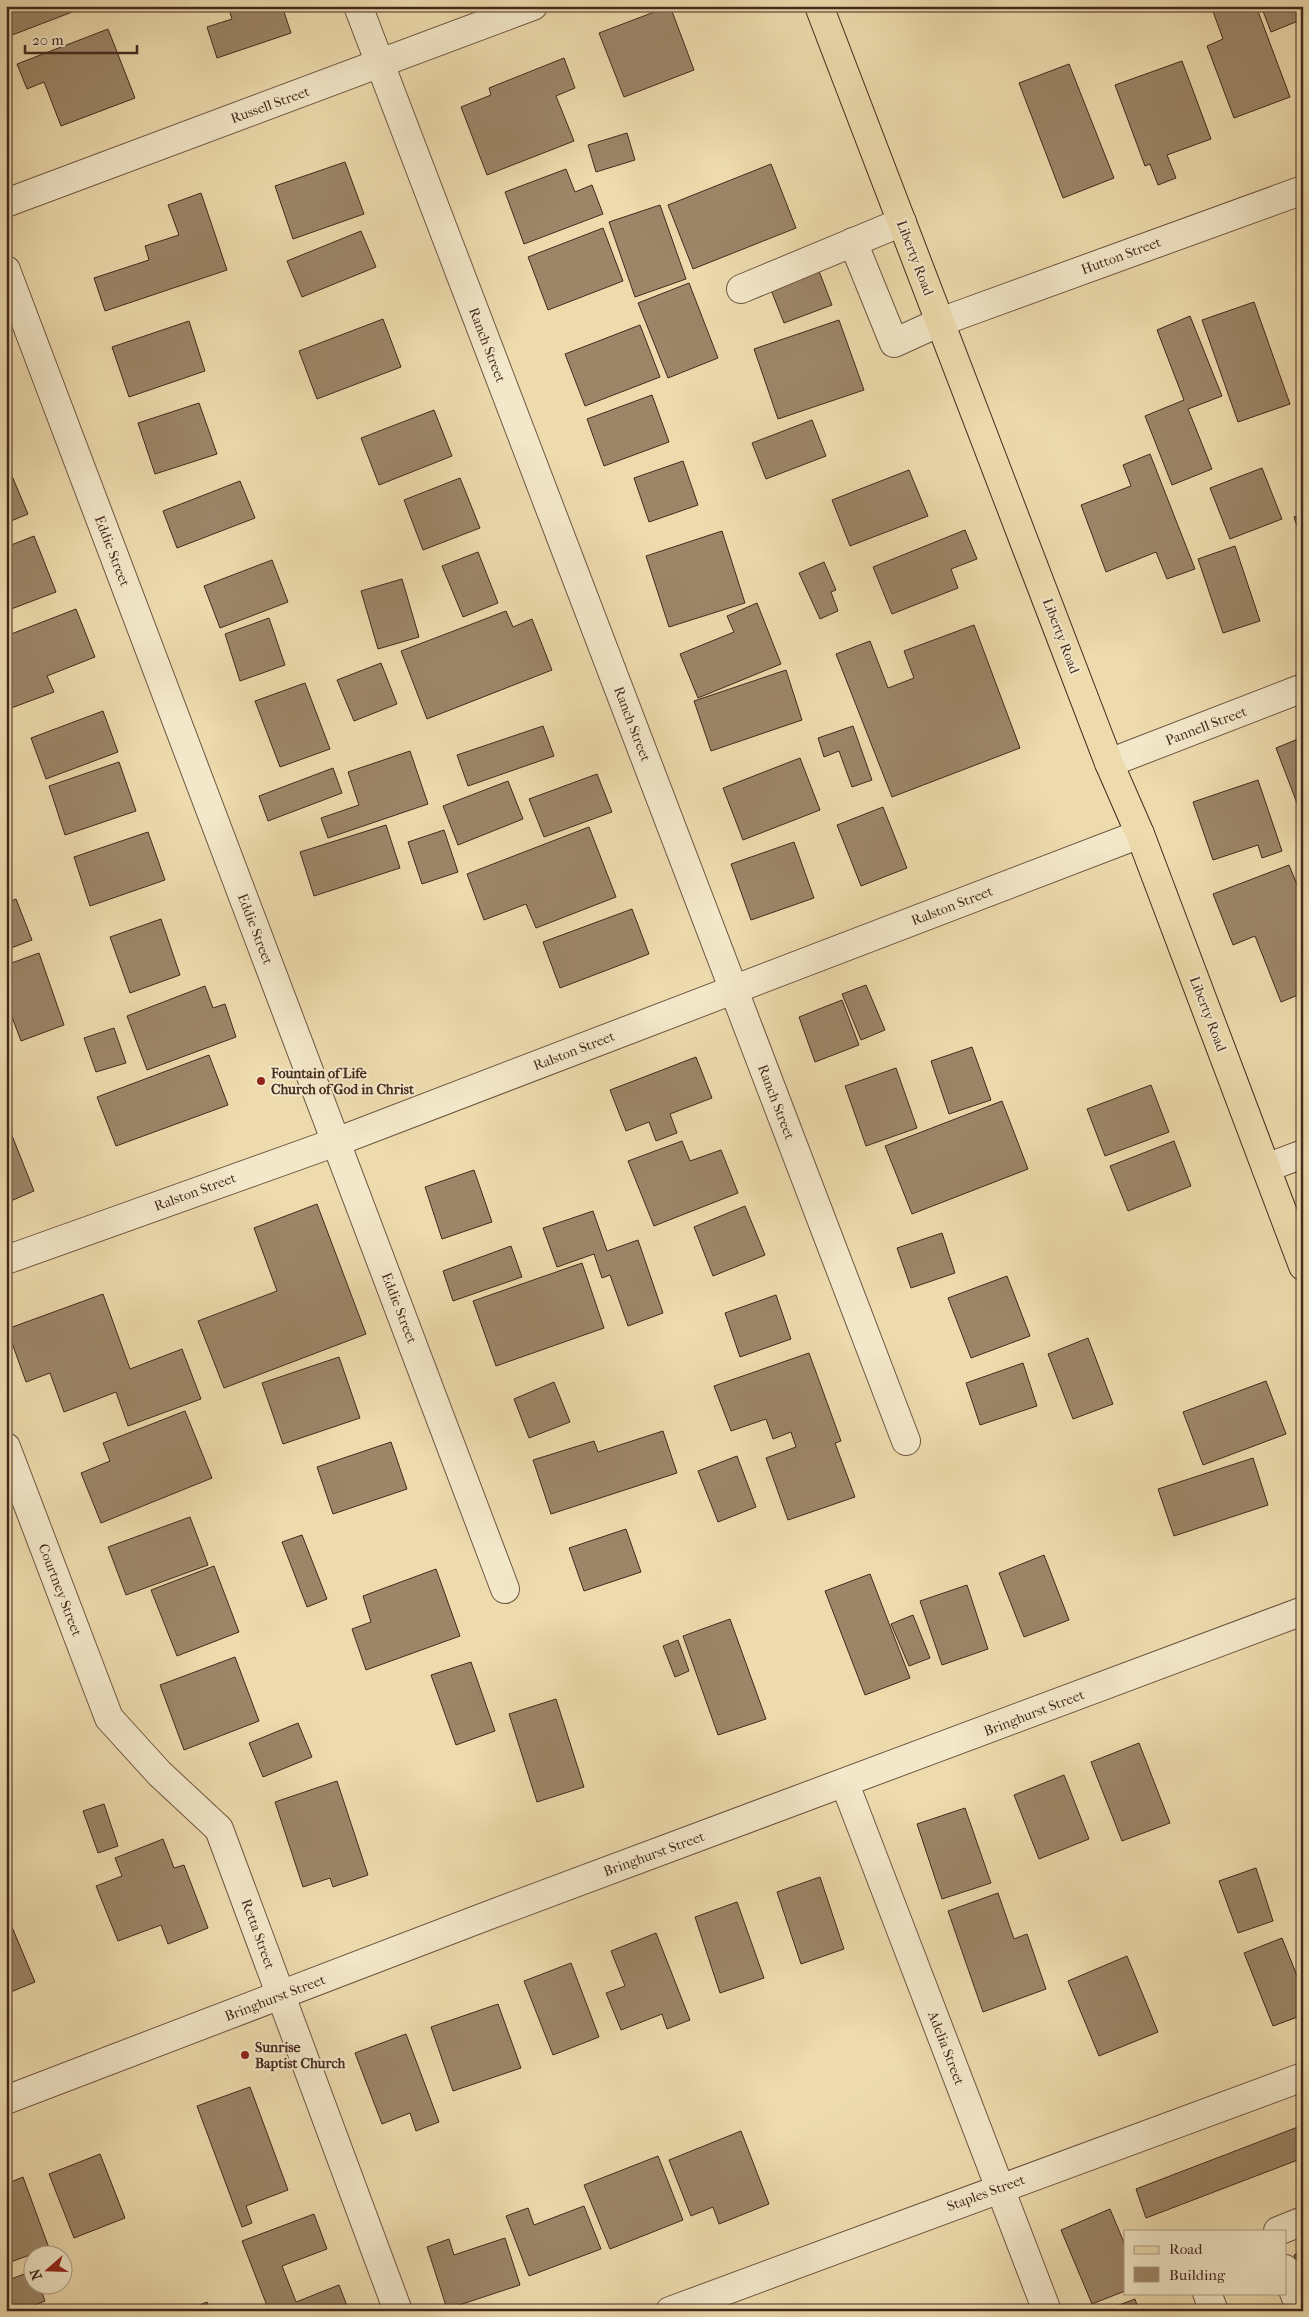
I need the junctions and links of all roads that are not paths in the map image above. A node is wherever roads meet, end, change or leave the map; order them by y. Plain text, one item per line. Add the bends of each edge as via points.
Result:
1 (358, 6) edge
2 (533, 6) edge
3 (819, 6) edge
4 (380, 64) junction
5 (1303, 190) edge
6 (6, 203) edge
7 (902, 222) junction
8 (854, 242) junction
9 (6, 270) edge
10 (741, 289) dead end
11 (940, 322) junction
12 (1303, 688) edge
13 (1109, 762) junction
14 (1140, 834) junction
15 (733, 990) junction
16 (336, 1142) junction
17 (1303, 1154) edge
18 (1266, 1168) junction
19 (6, 1260) edge
20 (1303, 1266) edge
21 (906, 1441) dead end
22 (6, 1447) edge
23 (505, 1589) dead end
24 (1303, 1611) edge
25 (120, 1730) joint
26 (845, 1784) junction
27 (280, 1996) junction
28 (1303, 2077) edge
29 (6, 2100) edge
30 (999, 2188) junction
31 (1303, 2221) edge
32 (1280, 2230) edge
33 (1286, 2272) edge
34 (1208, 2294) edge
35 (398, 2311) edge
36 (670, 2311) edge
37 (1047, 2311) edge
38 (1214, 2311) edge
39 (1301, 2311) edge

1 - 4 street, Ranch Street
2 - 4 street, Russell Street
3 - 7 main road, Liberty Road
4 - 6 street, Russell Street
4 - 15 street, Ranch Street
5 - 11 street, Hutton Street
7 - 8 street
7 - 11 main road, Liberty Road
8 - 10 street
8 - 11 street, Hutton Street via 894,343
9 - 16 street, Eddie Street
11 - 13 main road, Liberty Road
12 - 13 street, Pannell Street
13 - 14 main road, Liberty Road
14 - 15 street, Ralston Street
14 - 18 main road, Liberty Road
15 - 16 street, Ralston Street
15 - 21 street, Ranch Street
16 - 19 street, Ralston Street
16 - 23 street, Eddie Street
17 - 18 street
18 - 20 main road, Liberty Road
22 - 25 street, Courtney Street via 109,1718
24 - 26 street, Bringhurst Street
25 - 27 street, Retta Street via 159,1773 219,1830
26 - 27 street, Bringhurst Street
26 - 30 street, Adelia Street
27 - 29 street, Bringhurst Street
27 - 35 street, Retta Street
28 - 30 street, Staples Street
30 - 36 street, Staples Street
30 - 37 street, Adelia Street
31 - 32 street
33 - 39 street
34 - 38 street

